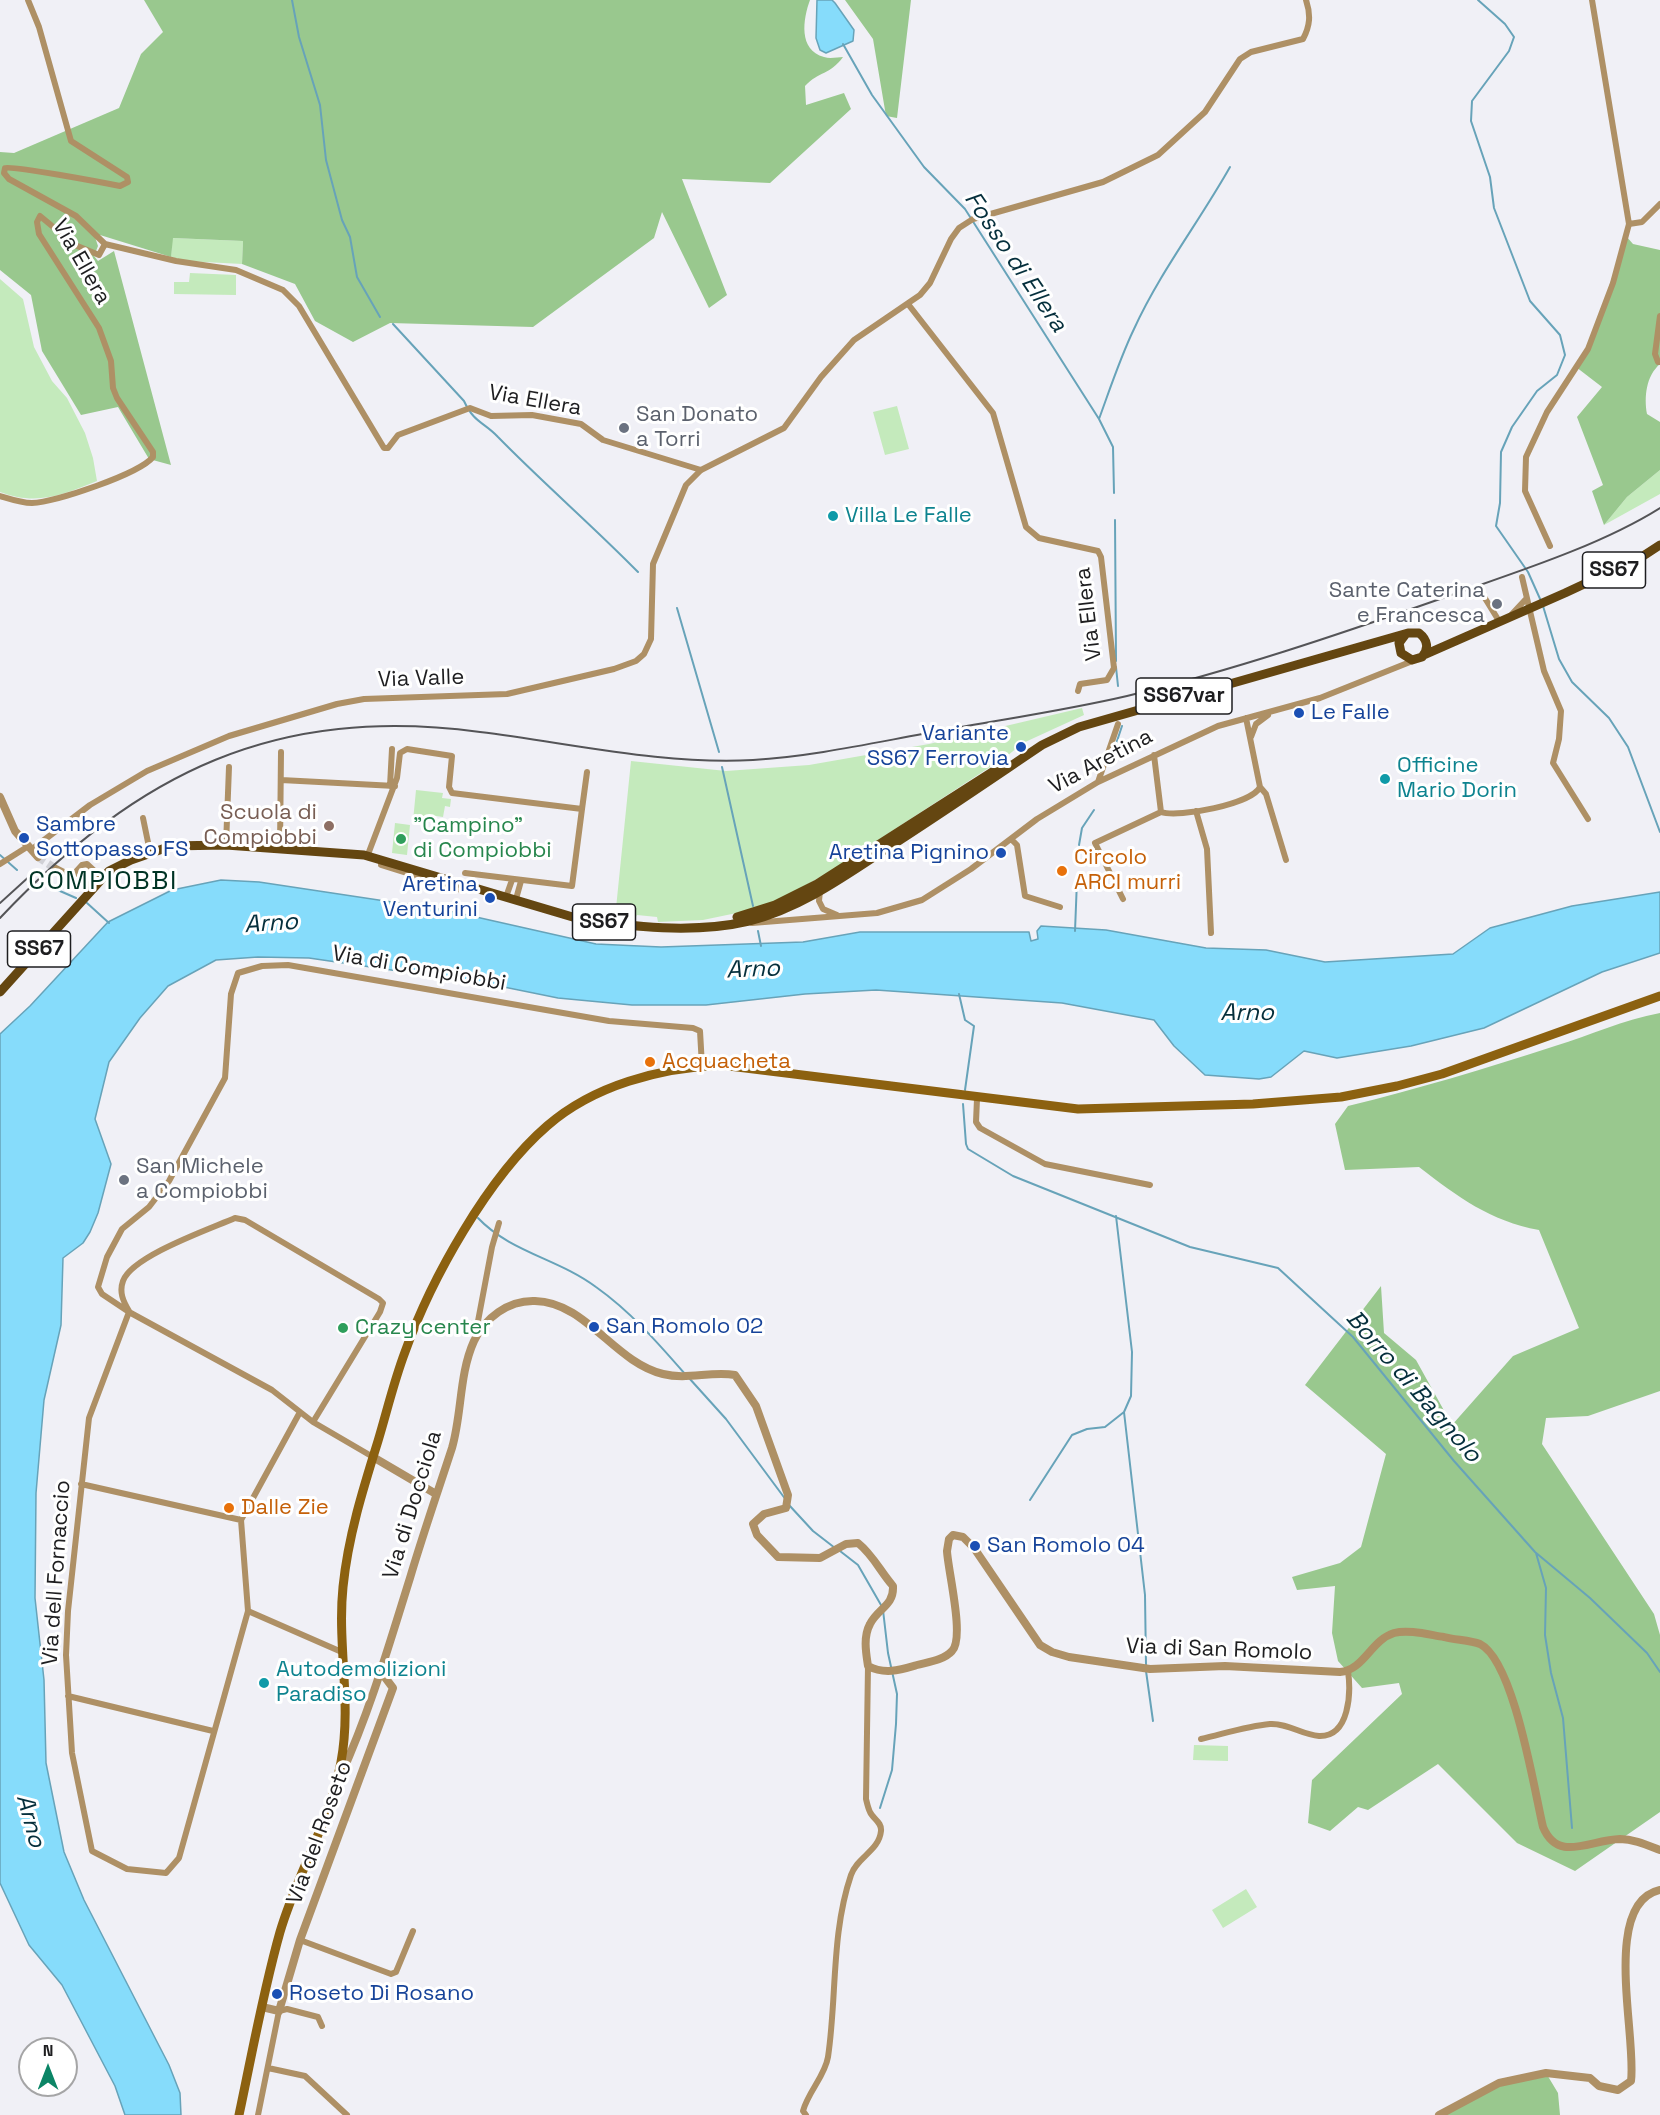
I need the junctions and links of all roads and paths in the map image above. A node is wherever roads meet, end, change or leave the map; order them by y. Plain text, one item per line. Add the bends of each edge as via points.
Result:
1 (28, 0) edge
2 (1306, 0) edge
3 (1592, 0) edge
4 (1660, 204) edge
5 (1629, 224) junction
6 (105, 244) junction
7 (908, 304) junction
8 (1660, 316) edge
9 (1660, 362) edge
10 (701, 470) junction
11 (0, 496) edge
12 (1660, 545) edge
13 (1550, 546) dead end
14 (1522, 576) dead end
15 (1483, 594) dead end
16 (1528, 604) junction
17 (1499, 621) junction
18 (1405, 635) junction
19 (1424, 637) junction
20 (1369, 642) junction
21 (1450, 643) junction
22 (1400, 651) junction
23 (1420, 657) junction
24 (1394, 670) junction
25 (1078, 691) dead end
26 (1276, 710) junction
27 (1246, 718) junction
28 (1118, 724) dead end
29 (1251, 737) junction
30 (1042, 745) junction
31 (392, 748) dead end
32 (281, 752) dead end
33 (1155, 755) junction
34 (229, 767) dead end
35 (587, 772) dead end
36 (280, 780) junction
37 (1098, 782) junction
38 (392, 786) junction
39 (1260, 788) junction
40 (0, 797) edge
41 (582, 809) junction
42 (1196, 811) junction
43 (1161, 812) junction
44 (143, 818) dead end
45 (1588, 819) dead end
46 (1011, 839) junction
47 (226, 845) junction
48 (29, 848) junction
49 (280, 848) junction
50 (150, 852) junction
51 (367, 855) junction
52 (38, 857) tunnel mouth
53 (1286, 860) dead end
54 (1, 864) edge
55 (56, 869) tunnel mouth
56 (465, 873) dead end
57 (834, 873) junction
58 (72, 876) junction
59 (102, 878) junction
60 (512, 879) junction
61 (521, 880) junction
62 (93, 888) junction
63 (461, 890) dead end
64 (820, 892) junction
65 (511, 898) junction
66 (1123, 899) dead end
67 (1060, 907) dead end
68 (843, 916) junction
69 (728, 925) junction
70 (704, 926) junction
71 (1211, 933) dead end
72 (0, 992) edge
73 (1660, 996) edge
74 (702, 1066) junction
75 (977, 1099) junction
76 (1150, 1185) dead end
77 (499, 1223) dead end
78 (129, 1312) junction
79 (474, 1341) junction
80 (300, 1412) junction
81 (313, 1422) junction
82 (373, 1457) junction
83 (81, 1484) junction
84 (436, 1494) junction
85 (241, 1520) junction
86 (248, 1611) junction
87 (344, 1653) junction
88 (868, 1666) junction
89 (1348, 1671) junction
90 (381, 1672) junction
91 (68, 1696) junction
92 (213, 1731) junction
93 (1201, 1739) dead end
94 (334, 1790) junction
95 (1660, 1850) edge
96 (1660, 1890) edge
97 (413, 1931) dead end
98 (300, 1940) junction
99 (262, 2007) junction
100 (279, 2011) junction
101 (322, 2026) dead end
102 (268, 2068) junction
103 (240, 2115) edge
104 (258, 2115) edge
105 (347, 2115) edge
106 (806, 2115) edge
107 (1439, 2115) edge

1 - 6 street via 71,141 129,182 120,186 11,165 4,173 76,216
2 - 7 street via 1309,28 1303,39 1251,52 1240,59 1205,112 1158,155 1103,182 971,220 951,239 930,283
3 - 5 street
4 - 5 street via 1642,222
5 - 13 street via 1613,283 1588,349 1547,412 1526,457 1525,491
6 - 10 street, Via Ellera via 176,261 227,267 283,290 299,306 384,448 398,435 466,410 491,416 532,415 581,424 603,440
6 - 11 street, Via Ellera via 99,255 75,245 40,216 37,222 39,234 99,328 111,361 117,398 153,457 145,466 41,502 24,503
7 - 10 street via 854,340 784,428
7 - 25 street, Via Ellera via 993,413 1026,527 1039,538 1098,551 1101,557 1114,668 1107,680 1084,682
8 - 9 street via 1655,354
10 - 48 street, Via Valle via 681,493 653,564 651,639 636,661 507,694 364,699 229,736 147,771
12 - 16 main road, Via Aretina / SS67 via 1647,555 1565,593
14 - 16 street
15 - 17 street
16 - 17 main road, Via Aretina / SS67
16 - 45 street via 1544,671 1561,711 1553,763
17 - 21 main road, Via Aretina / SS67
18 - 19 main road via 1414,632
18 - 20 main road, SS67var
18 - 22 main road via 1399,643
19 - 21 main road via 1432,642
19 - 23 main road via 1427,645
20 - 22 main road, SS67var via 1388,643
20 - 30 main road, SS67var via 1105,718
21 - 23 main road, Via Aretina / SS67
22 - 23 main road via 1407,658
22 - 24 street via 1400,665
23 - 24 street, Via Aretina
24 - 26 street, Via Aretina
26 - 27 street, Via Aretina
26 - 29 street via 1256,724
27 - 29 street
27 - 33 street, Via Aretina via 1218,726
28 - 37 street
29 - 39 street
30 - 57 main road, SS67var via 1007,762
30 - 64 main road, SS67var
31 - 38 street
32 - 36 street
33 - 37 street, Via Aretina
33 - 43 street
34 - 47 street
35 - 41 street
36 - 38 street
36 - 49 street
37 - 46 street, Via Aretina
38 - 41 street via 400,753 407,749 452,756 449,786 453,786 456,794
38 - 51 street
39 - 42 street via 1250,799
39 - 53 street via 1266,794
40 - 48 street via 10,823
41 - 61 street via 572,886
42 - 43 street via 1170,815
42 - 71 street via 1207,849
43 - 66 street via 1095,843
44 - 50 street
46 - 67 street via 1018,848 1024,896
46 - 68 street, Via Aretina via 929,897 884,911
47 - 49 main road, Via Aretina / SS67
47 - 50 main road, Via Aretina / SS67 via 189,844
48 - 52 street
48 - 54 street, Via Valle
49 - 51 main road, Via Aretina / SS67
50 - 59 main road, Via Aretina / SS67
51 - 63 street, Via Aretina via 370,861
51 - 65 main road, Via Aretina / SS67
55 - 58 street
56 - 60 street
57 - 64 street
57 - 70 main road, SS67var via 775,905
58 - 59 street via 87,864
58 - 62 street
59 - 62 main road, Via Aretina / SS67
60 - 61 street
60 - 65 street
61 - 65 street
62 - 72 main road, Via Aretina / SS67
64 - 68 street via 819,901 825,912
64 - 69 main road, SS67var via 772,914
65 - 70 main road, Via Aretina / SS67 via 576,918 609,923
68 - 69 street, Via Aretina
69 - 70 main road, Via Aretina / SS67var
73 - 75 main road via 1442,1074 1341,1097 1110,1109 1068,1109
74 - 75 main road via 742,1066
74 - 78 street, Via di Compiobbi via 702,1038 700,1031 693,1028 609,1021 288,965 262,966 238,973 231,994 225,1078 170,1181 149,1207 122,1229 107,1257 98,1287
74 - 82 main road via 648,1076 594,1096 548,1125 506,1170 469,1223 426,1298
75 - 76 street via 976,1122 980,1128 1023,1154 1045,1164
77 - 79 street, Via di Docciola
78 - 80 street, Via di Compiobbi via 272,1390
78 - 81 street via 122,1295 127,1274 155,1253 235,1218 245,1220 379,1299 383,1303 380,1312
78 - 83 street, Via dell Fornaccio via 89,1418
79 - 84 street, Via di Docciola via 452,1446
79 - 88 street via 495,1314 508,1306 533,1300 554,1303 576,1315 620,1351 662,1374 735,1375 756,1406 788,1496 786,1508 764,1514 753,1524 758,1535 778,1557 820,1558 846,1544 858,1543 871,1553 893,1586 894,1596 888,1606 869,1625 865,1647
80 - 81 street, Via di Compiobbi
80 - 85 street
81 - 82 street, Via di Compiobbi
82 - 84 street, Via di Compiobbi
82 - 87 main road via 349,1541 343,1591
83 - 85 street
83 - 91 street, Via dell Fornaccio via 68,1611
84 - 90 street, Via di Docciola
85 - 86 street
86 - 87 street
86 - 92 street, Via dell Fornaccio
87 - 94 main road via 347,1717
88 - 89 street, Via di San Romolo via 878,1671 896,1671 952,1651 958,1637 947,1551 949,1539 957,1535 968,1540 1040,1645 1052,1652 1150,1670 1225,1666
88 - 106 street via 866,1799 881,1831 876,1847 857,1863 851,1875 837,1944 828,2060 805,2102
89 - 93 street via 1346,1714 1328,1735 1270,1724
89 - 95 street via 1382,1639 1395,1633 1480,1644 1494,1656 1503,1673 1549,1841 1572,1848 1621,1839
90 - 94 street, Via di Docciola
90 - 98 street, Via del Roseto via 393,1688
91 - 92 street
91 - 92 street, Via dell Fornaccio via 72,1753 92,1851 127,1869 166,1873 179,1858
94 - 99 main road via 281,1930
96 - 107 street via 1650,1892 1636,1908 1629,1928 1624,1962 1634,2061 1631,2081 1618,2090 1599,2086 1590,2078 1546,2073 1499,2083
97 - 98 street via 406,1954 391,1974
98 - 100 street, Via del Roseto
99 - 100 street
99 - 103 main road
100 - 101 street via 287,2009 318,2017
100 - 102 street, Via del Roseto
102 - 104 street, Via del Roseto
102 - 105 street via 305,2076

